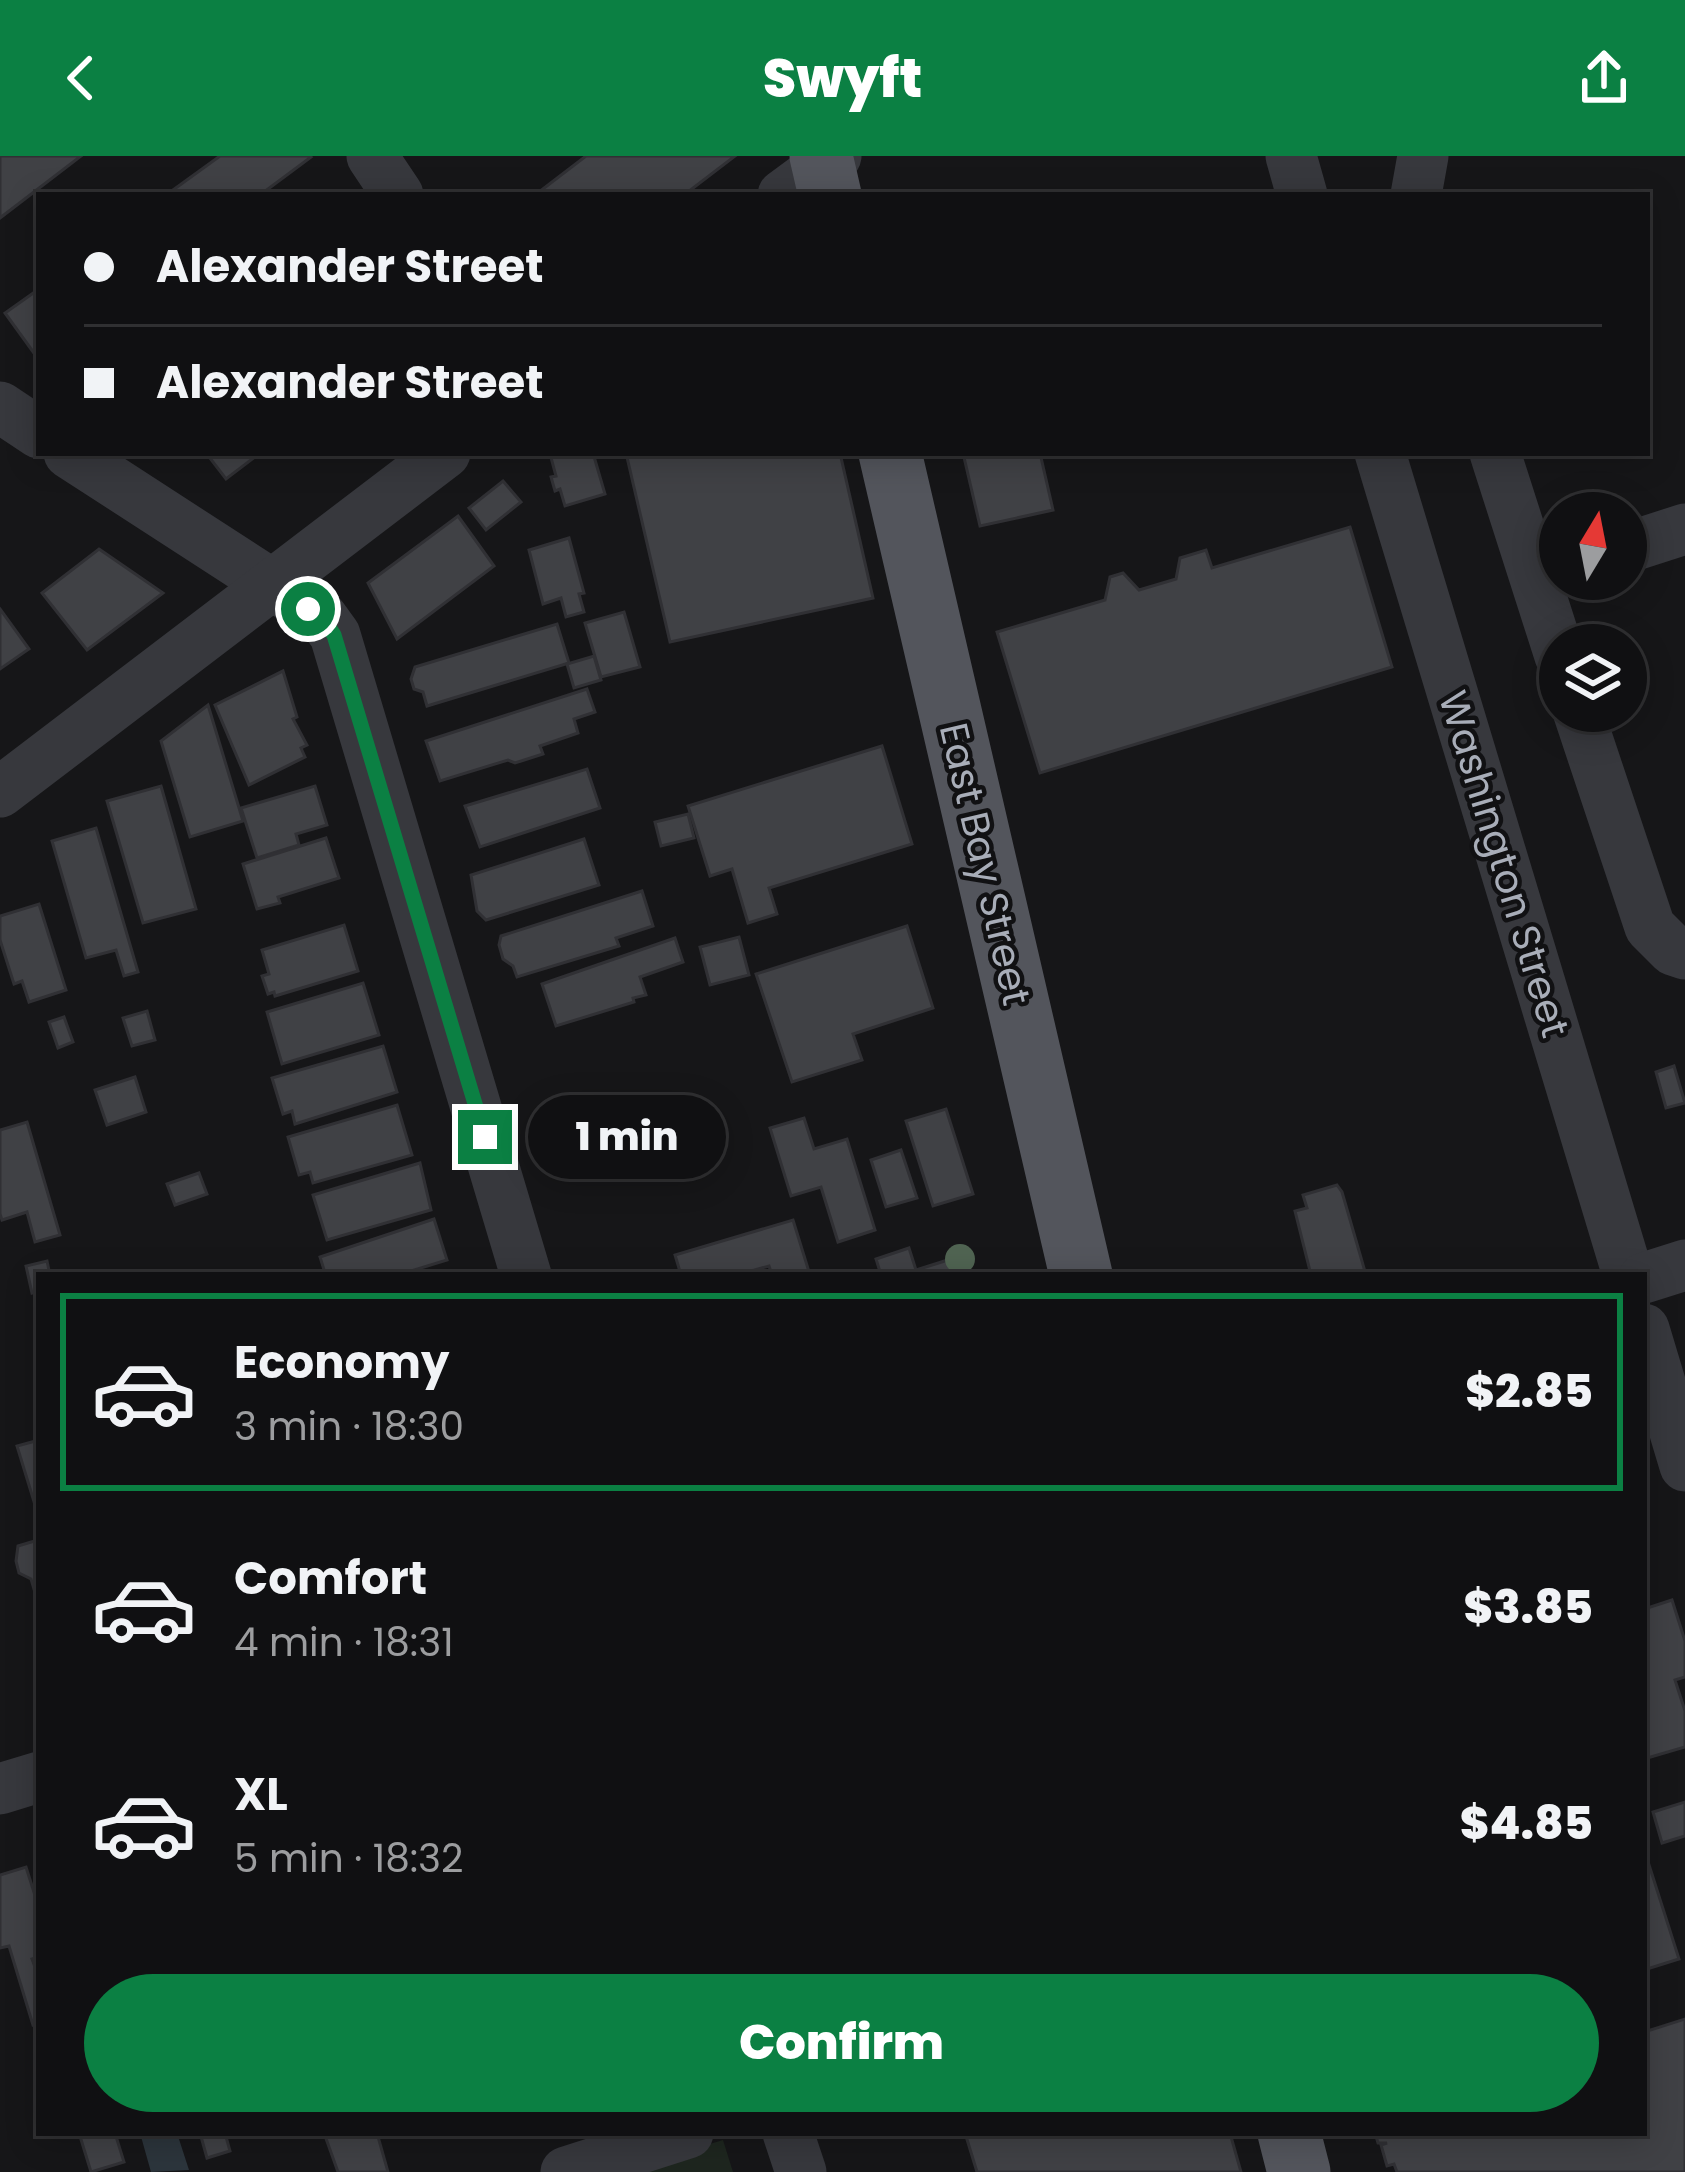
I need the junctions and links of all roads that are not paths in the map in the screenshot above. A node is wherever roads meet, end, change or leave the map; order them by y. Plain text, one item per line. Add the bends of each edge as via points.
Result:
1 (372, 156) edge
2 (1291, 156) edge
3 (1424, 156) edge
4 (396, 192) edge
5 (1301, 192) edge
6 (1416, 192) edge
7 (0, 407) edge
8 (36, 431) edge
9 (74, 456) edge
10 (441, 456) edge
11 (891, 456) edge
12 (1381, 456) edge
13 (1496, 456) edge
14 (1685, 529) edge
15 (1647, 541) edge
16 (1539, 553) edge
17 (271, 586) junction
18 (1585, 732) edge
19 (0, 792) edge
20 (1685, 954) edge
21 (1685, 1265) edge
22 (525, 1272) edge
23 (1080, 1272) edge
24 (1627, 1272) edge
25 (1647, 1277) edge
26 (1647, 1339) edge
27 (1685, 1466) edge
28 (36, 1778) edge
29 (0, 1789) edge
30 (679, 2136) edge
31 (789, 2136) edge
32 (1290, 2136) edge
33 (566, 2172) edge
34 (801, 2172) edge
35 (1299, 2172) edge

1 - 4 street
2 - 5 street
3 - 6 street
7 - 8 street
9 - 17 street
10 - 17 street
11 - 23 main road, East Bay Street
12 - 24 street, Washington Street
13 - 16 street
14 - 15 street
17 - 19 street
17 - 22 street via 322,617 334,635
18 - 20 street via 1650,927
21 - 25 street
26 - 27 street
28 - 29 street
30 - 33 street
31 - 34 street
32 - 35 main road

